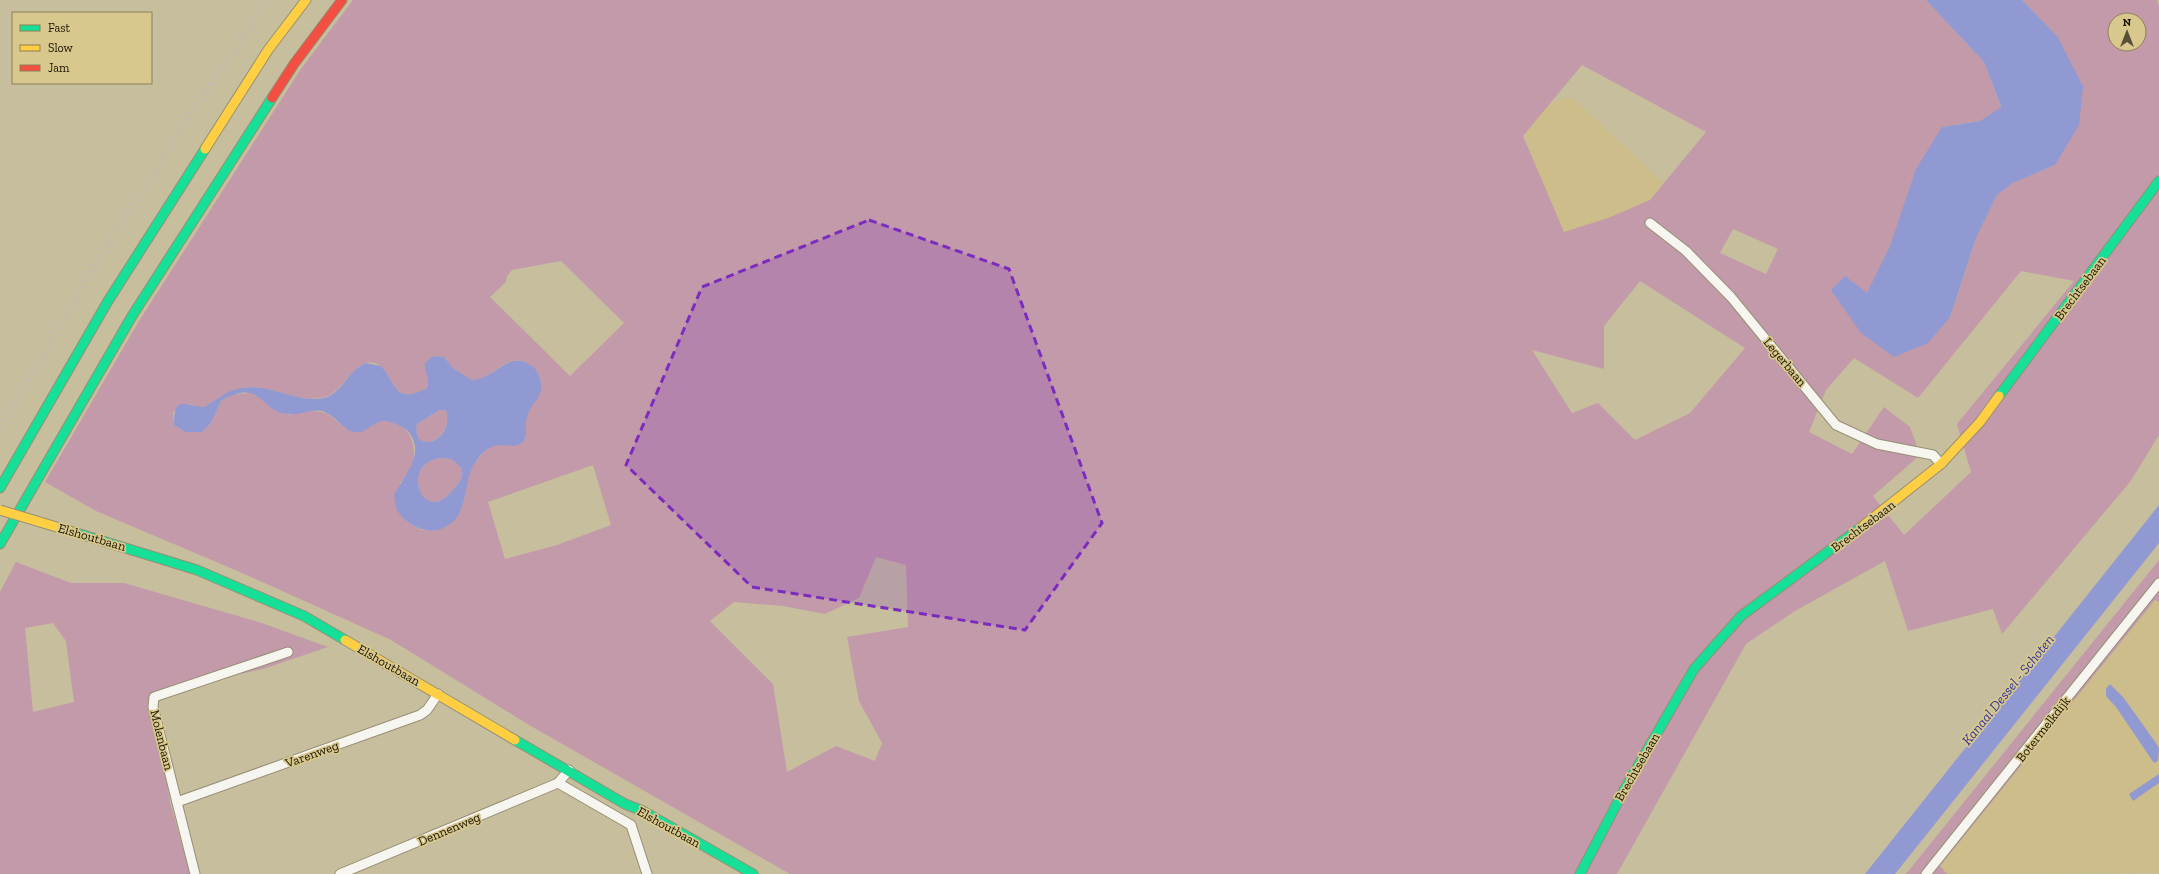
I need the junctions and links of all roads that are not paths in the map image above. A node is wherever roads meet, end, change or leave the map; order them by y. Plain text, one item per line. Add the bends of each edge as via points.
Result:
1 (306, 0) edge
2 (342, 0) edge
3 (2159, 181) edge
4 (1650, 222) dead end
5 (1941, 464) junction
6 (0, 488) edge
7 (0, 510) edge
8 (0, 544) edge
9 (2159, 583) edge
10 (288, 652) dead end
11 (438, 694) junction
12 (569, 770) junction
13 (558, 783) junction
14 (178, 802) junction
15 (195, 874) edge
16 (340, 874) edge
17 (647, 874) edge
18 (753, 874) edge
19 (1580, 874) edge
20 (1926, 874) edge

1 - 6 main road via 268,50 108,301
2 - 8 main road via 294,64 132,316
3 - 5 main road, Brechtsebaan via 1980,422
4 - 5 street, Legerbaan via 1686,251 1731,297 1836,425 1877,444 1933,455
5 - 19 main road, Brechtsebaan via 1909,491 1741,616 1724,634 1694,669 1623,792
7 - 11 main road, Elshoutbaan, bridge via 178,563 266,598 323,626
9 - 20 street, Botermelkdijk
10 - 14 street, Molenbaan via 154,697 153,707
11 - 12 main road, Elshoutbaan
11 - 14 street, Varenweg via 427,710 420,715
12 - 13 street
12 - 18 main road, Elshoutbaan via 625,804 644,811
13 - 16 street, Dennenweg
13 - 17 street via 631,825
14 - 15 street, Molenbaan

